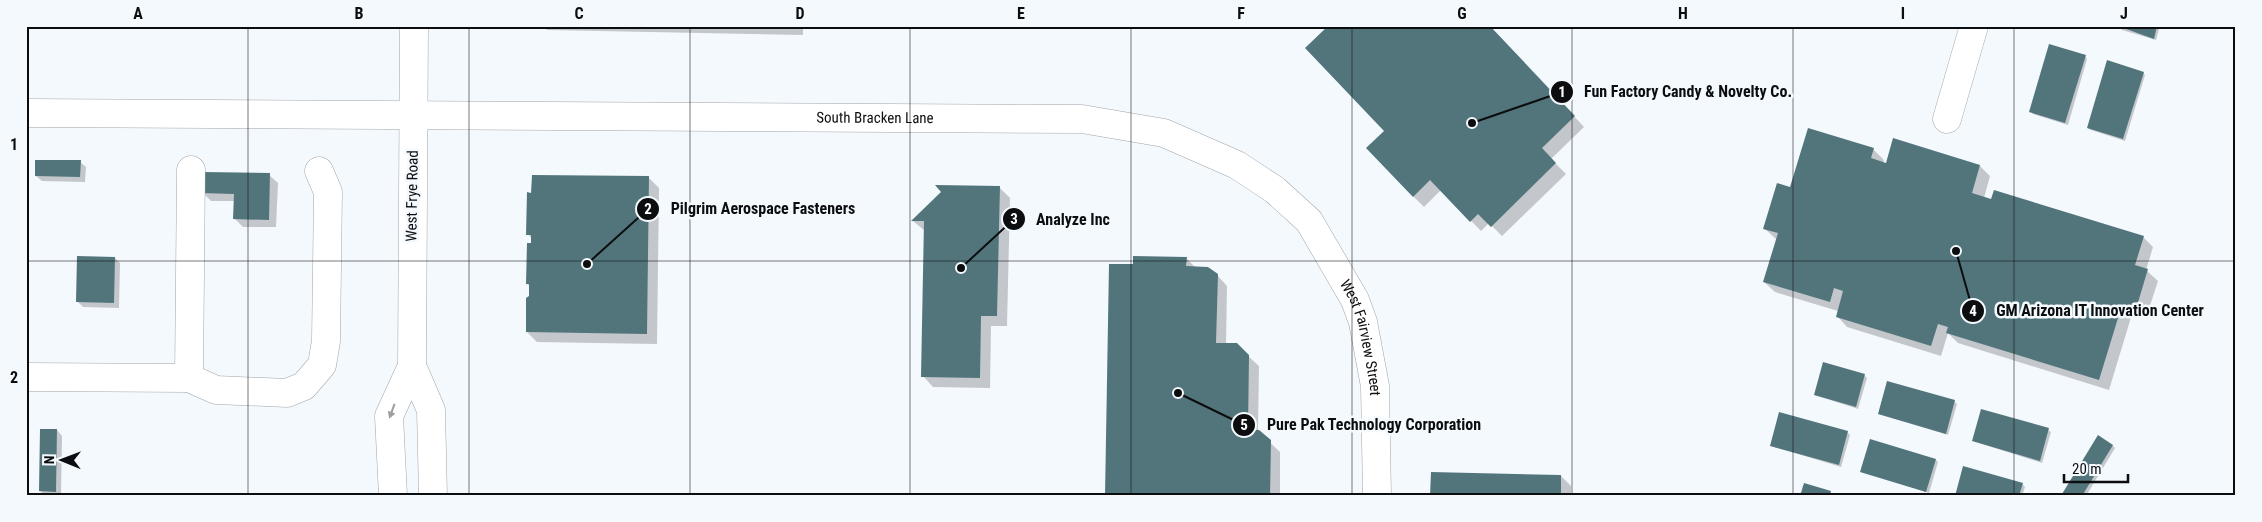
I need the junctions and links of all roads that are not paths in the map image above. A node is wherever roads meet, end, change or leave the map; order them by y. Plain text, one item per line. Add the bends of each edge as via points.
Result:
1 (414, 26) edge
2 (1974, 26) edge
3 (26, 112) edge
4 (413, 115) junction
5 (1947, 119) dead end
6 (191, 170) dead end
7 (319, 172) dead end
8 (1309, 221) joint
9 (412, 366) junction
10 (26, 377) edge
11 (189, 378) junction
12 (393, 496) edge
13 (433, 496) edge
14 (1377, 496) edge

1 - 4 street, West Frye Road
2 - 5 street
3 - 4 street, South Bracken Lane
4 - 8 street, South Bracken Lane via 1082,118 1164,133 1237,165 1275,190
4 - 9 street, West Frye Road
6 - 11 street
7 - 11 street via 328,192 326,341 322,365 304,386 287,393 216,390
8 - 14 street, West Fairview Street via 1355,300 1363,322 1375,386
9 -> 12 street, West Frye Road via 389,416
9 - 13 street, West Frye Road via 431,410
10 - 11 street

